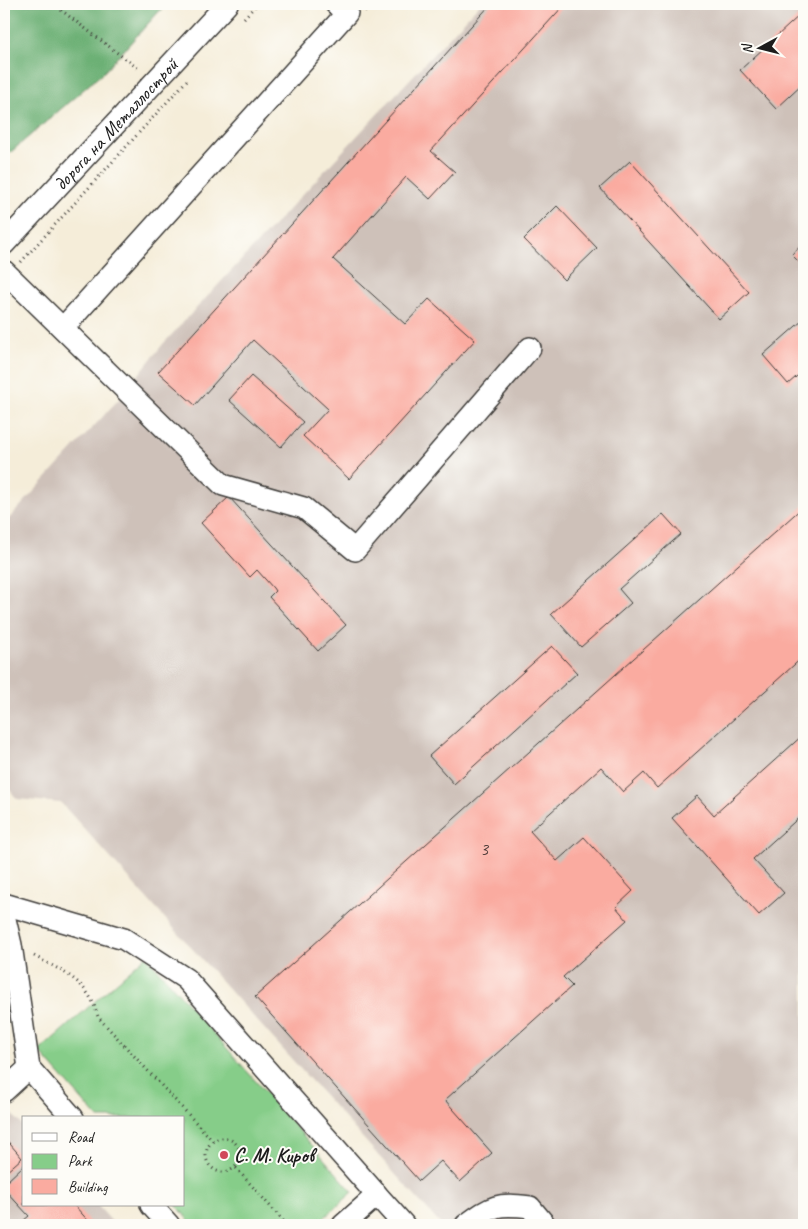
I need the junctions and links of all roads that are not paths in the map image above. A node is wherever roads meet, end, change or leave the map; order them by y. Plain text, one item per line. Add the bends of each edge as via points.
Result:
1 (227, 4) edge
2 (336, 4) edge
3 (4, 244) edge
4 (6, 273) edge
5 (63, 328) junction
6 (530, 348) dead end
7 (4, 904) edge
8 (4, 915) edge
9 (29, 1068) junction
10 (4, 1091) edge
11 (71, 1116) edge
12 (377, 1194) junction
13 (152, 1206) edge
14 (169, 1225) edge
15 (343, 1225) edge
16 (404, 1225) edge
17 (466, 1225) edge
18 (545, 1225) edge

1 - 3 street, дорога на Металлострой
2 - 5 street via 347,13
4 - 5 street
5 - 6 street via 223,485 304,508 355,550
7 - 12 street via 124,939 186,980
8 - 9 street
9 - 10 street
9 - 11 street
12 - 15 street
12 - 16 street
13 - 14 street
17 - 18 street via 502,1204 530,1207

